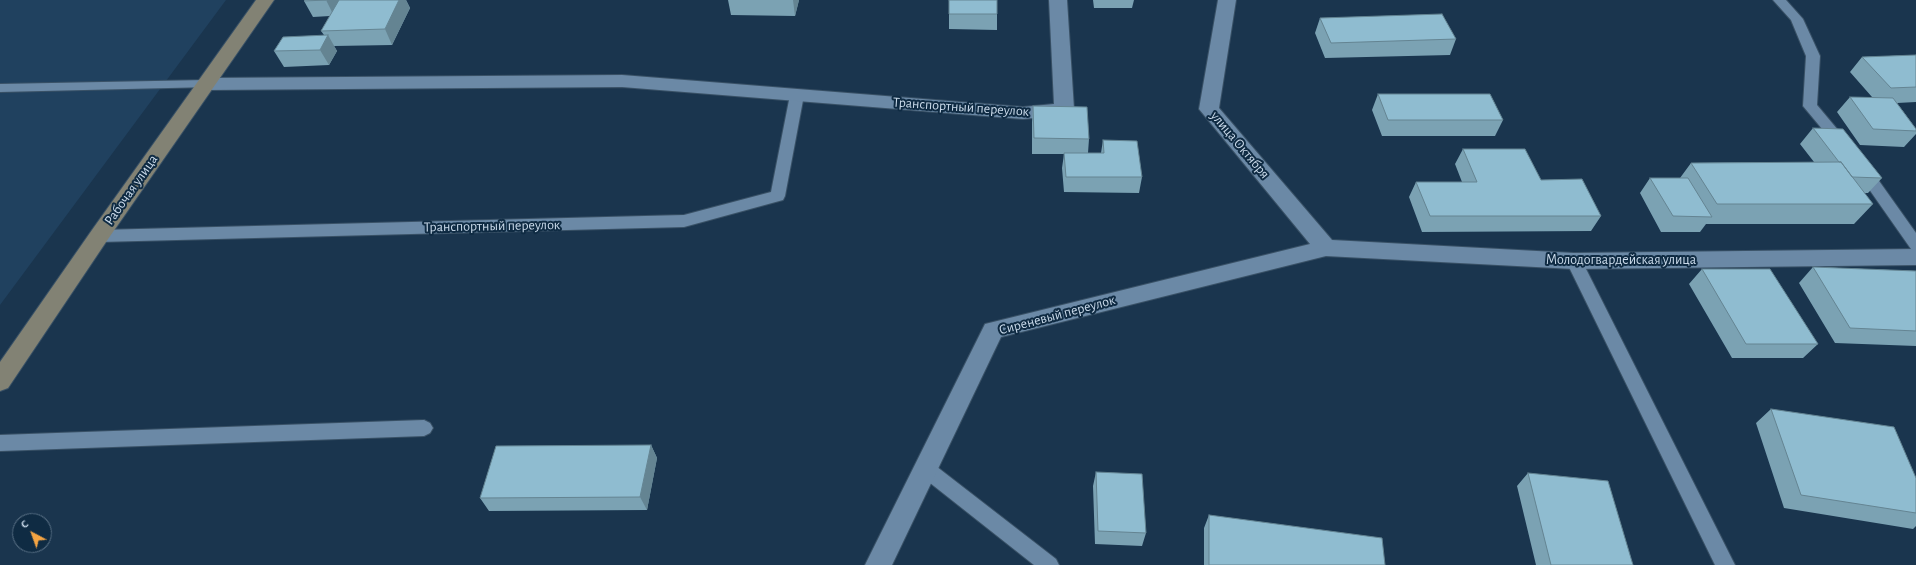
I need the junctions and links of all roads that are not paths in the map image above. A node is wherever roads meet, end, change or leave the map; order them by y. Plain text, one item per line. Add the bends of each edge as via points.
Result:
1 (265, 0) edge
2 (1058, 0) edge
3 (1227, 0) edge
4 (1779, 0) edge
5 (206, 84) junction
6 (0, 88) edge
7 (797, 95) junction
8 (99, 236) junction
9 (1916, 245) edge
10 (1326, 248) junction
11 (1916, 257) edge
12 (1574, 261) junction
13 (0, 381) edge
14 (424, 428) dead end
15 (0, 443) edge
16 (926, 469) junction
17 (878, 565) edge
18 (1049, 565) edge
19 (1725, 565) edge

1 - 5 street, Рабочая улица
2 - 7 street, Транспортный переулок via 1064,109 1023,113
3 - 10 street, улица Октября via 1209,109
4 - 9 lane via 1797,19 1813,56 1810,106 1853,157
5 - 6 lane
5 - 7 street, Транспортный переулок via 622,81
5 - 8 street, Рабочая улица
7 - 8 lane, Транспортный переулок via 778,196 684,221
8 - 13 street, Рабочая улица
10 - 12 street, Молодогвардейская улица
10 - 16 street, Сиреневый переулок via 994,330
11 - 12 street, Молодогвардейская улица
12 - 19 lane
14 - 15 lane
16 - 17 street, Сиреневый переулок
16 - 18 lane

